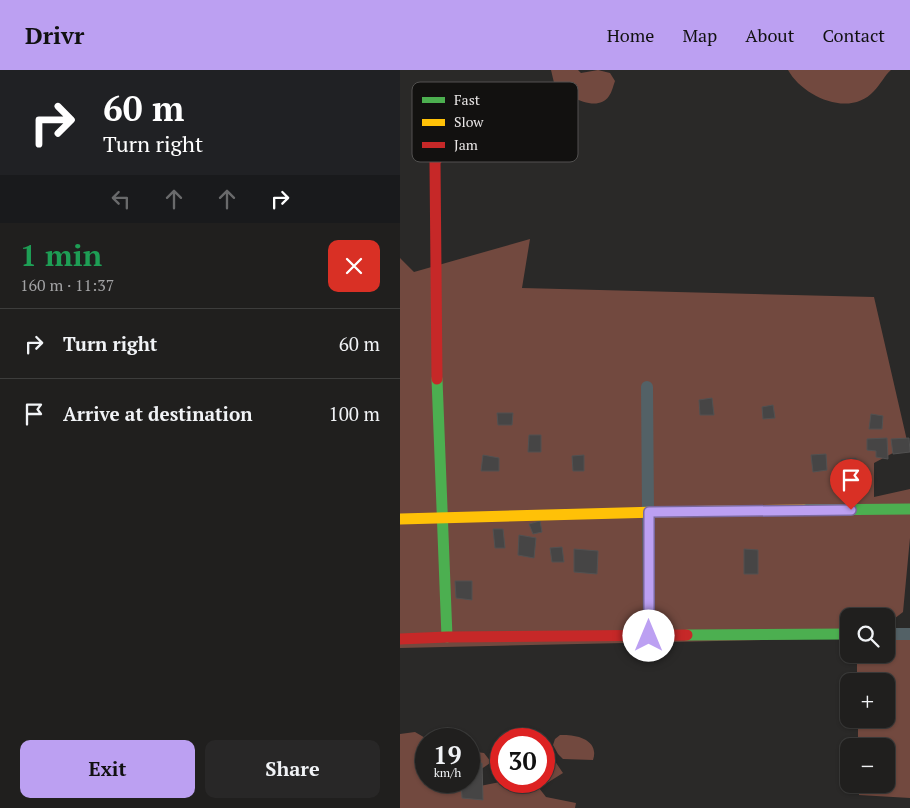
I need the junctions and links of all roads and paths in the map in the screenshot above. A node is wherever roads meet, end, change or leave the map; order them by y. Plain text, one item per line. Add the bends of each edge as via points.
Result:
1 (435, 162) edge
2 (647, 387) dead end
3 (910, 509) edge
4 (649, 512) junction
5 (442, 518) junction
6 (400, 519) edge
7 (840, 634) edge
8 (895, 634) edge
9 (910, 634) edge
10 (649, 636) junction
11 (448, 637) junction
12 (400, 639) edge

1 - 5 street via 437,394
2 - 4 street
3 - 4 street
4 - 5 street
4 - 10 street
5 - 6 street
5 - 11 street
7 - 10 street
8 - 9 street
10 - 11 street
11 - 12 street

